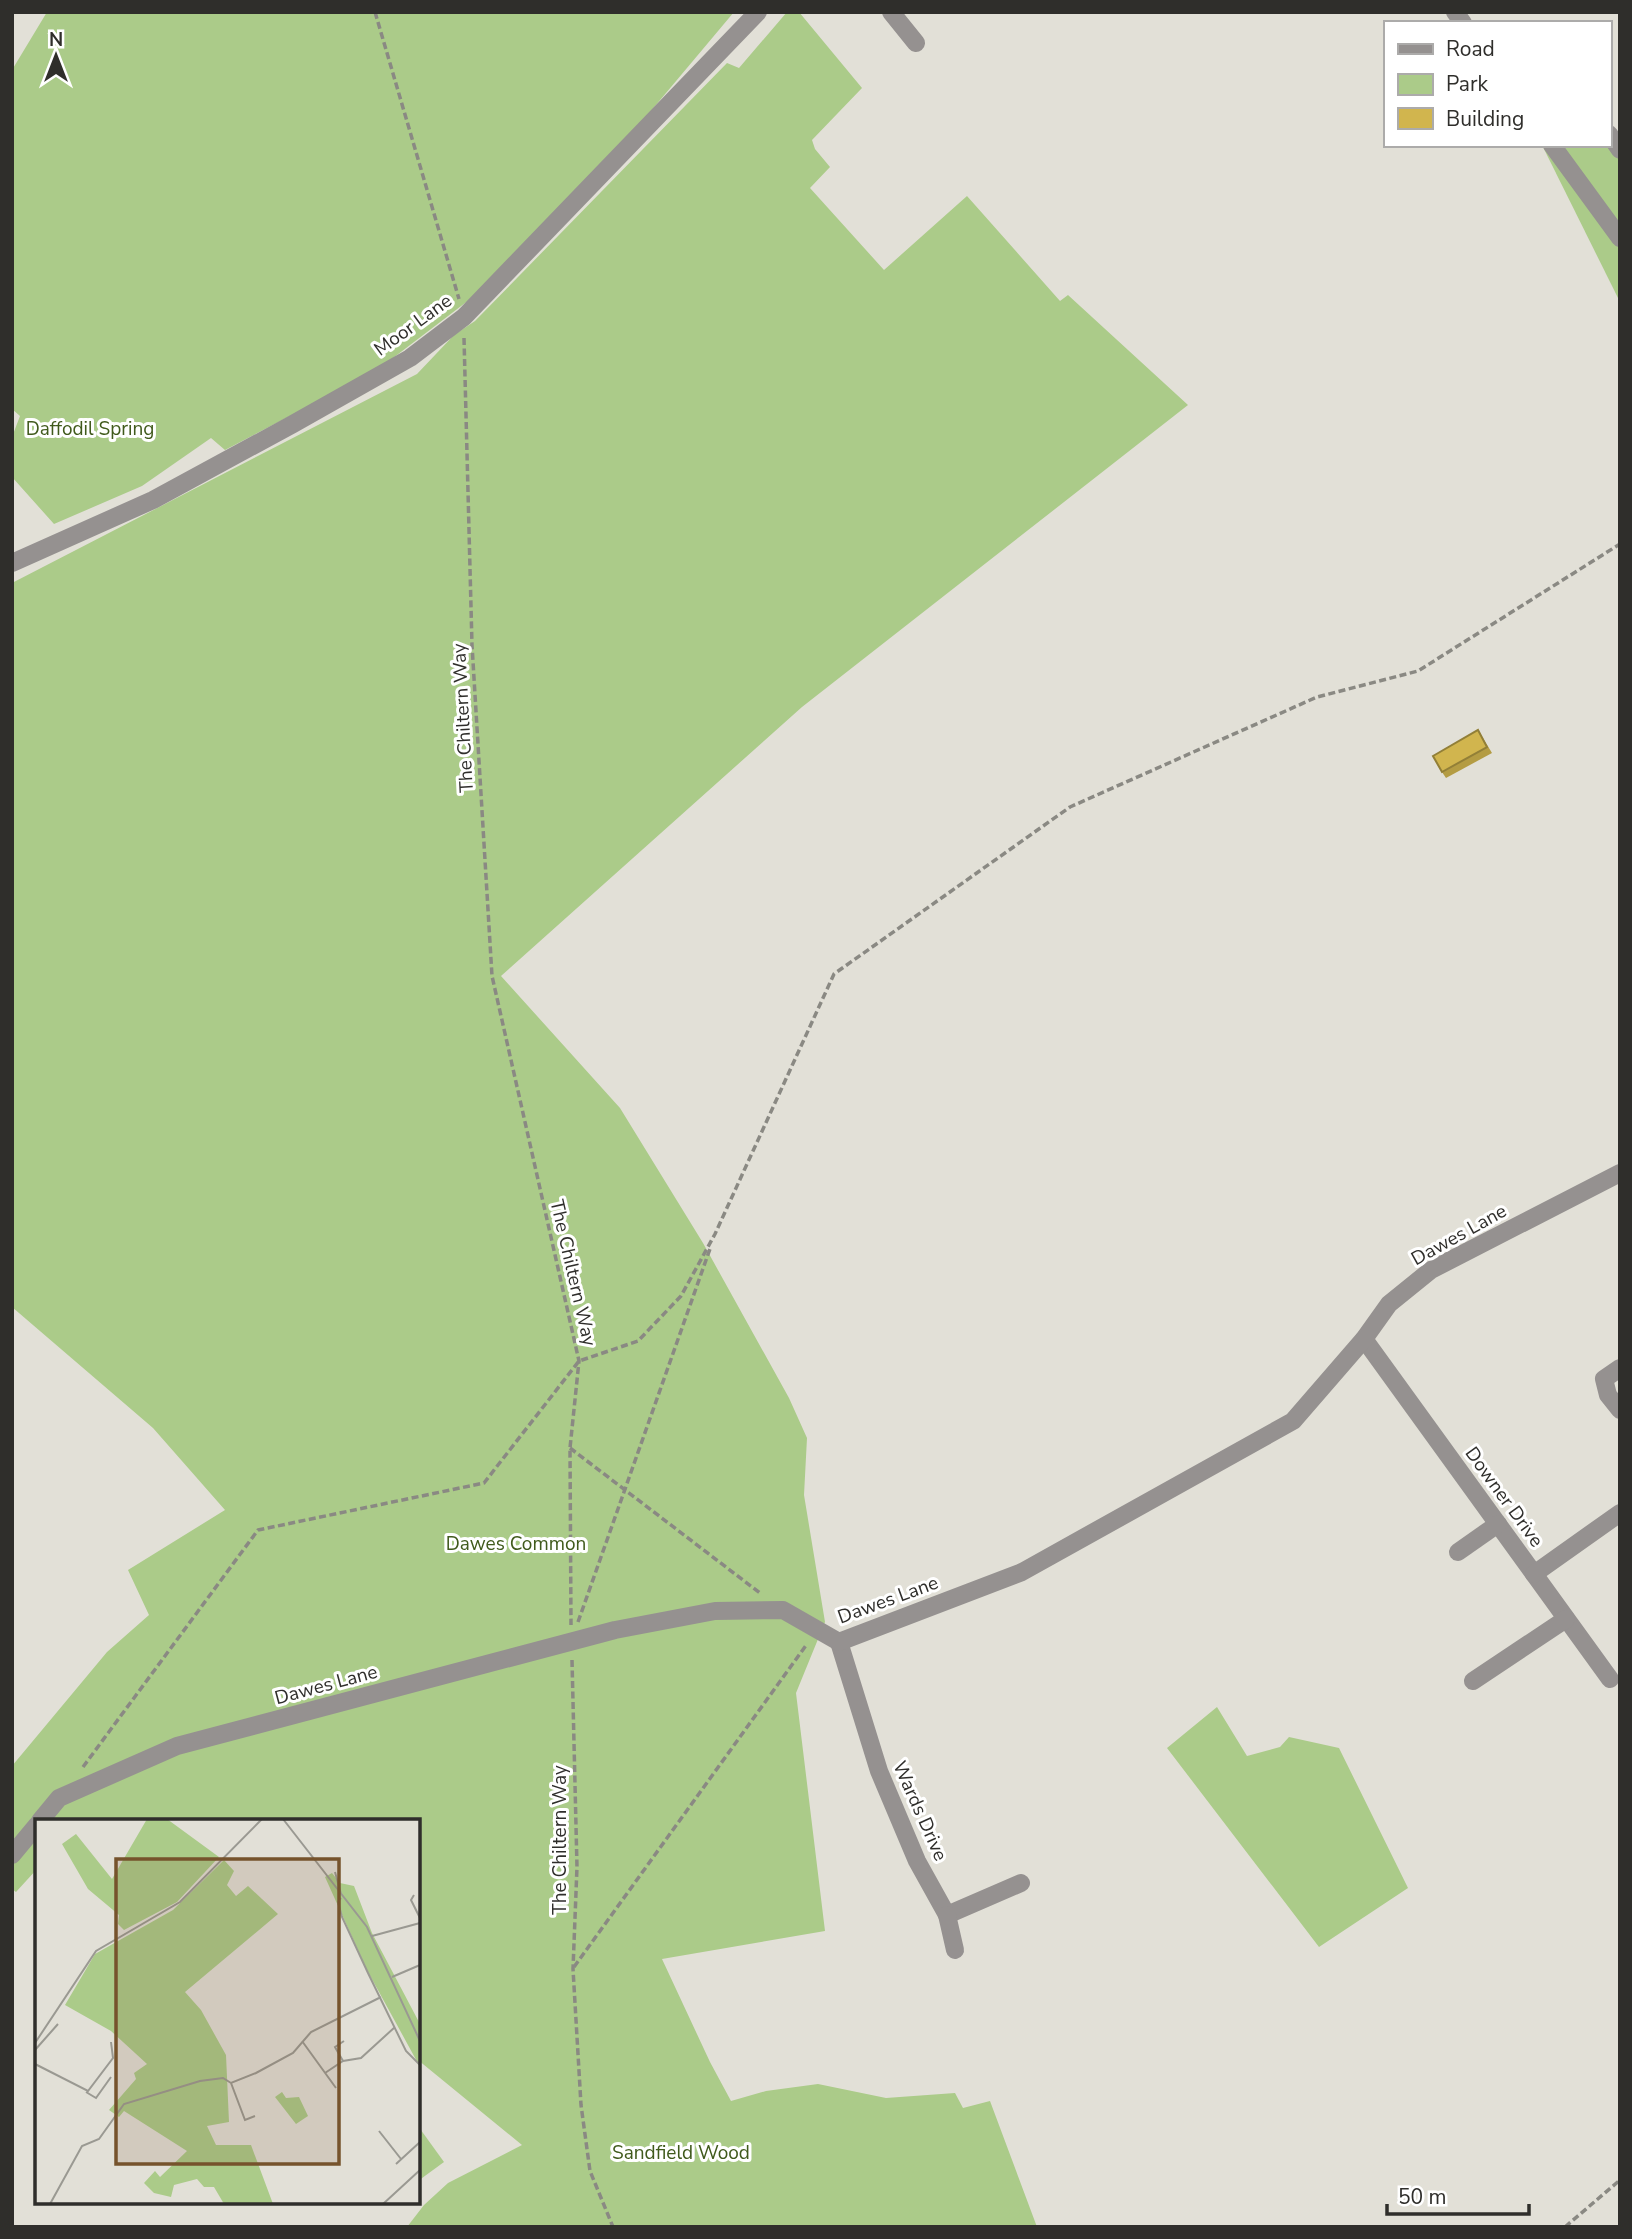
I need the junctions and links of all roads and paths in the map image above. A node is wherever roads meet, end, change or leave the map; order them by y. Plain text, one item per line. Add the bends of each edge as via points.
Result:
1 (375, 12) edge
2 (758, 12) edge
3 (891, 12) edge
4 (916, 43) dead end
5 (1553, 147) edge
6 (1620, 238) edge
7 (462, 311) dead end
8 (464, 328) dead end
9 (1620, 544) edge
10 (12, 563) edge
11 (1620, 1173) edge
12 (716, 1234) junction
13 (1364, 1339) junction
14 (579, 1361) junction
15 (1620, 1368) edge
16 (1620, 1410) edge
17 (570, 1448) junction
18 (625, 1490) junction
19 (1620, 1513) edge
20 (1498, 1524) junction
21 (1458, 1552) dead end
22 (1534, 1574) junction
23 (783, 1610) junction
24 (1566, 1619) junction
25 (817, 1630) junction
26 (571, 1642) junction
27 (839, 1642) junction
28 (1610, 1679) dead end
29 (1473, 1681) dead end
30 (59, 1798) junction
31 (42, 1819) edge
32 (35, 1827) edge
33 (12, 1855) edge
34 (1021, 1883) dead end
35 (947, 1915) junction
36 (955, 1950) dead end
37 (573, 1969) junction
38 (1620, 2180) edge
39 (613, 2227) edge
40 (1565, 2227) edge

1 - 7 path
2 - 10 street, Moor Lane via 464,317 410,358 153,500
3 - 4 street
5 - 6 street
8 - 14 path, The Chiltern Way via 472,645 492,976
9 - 12 path via 1418,671 1317,696 1070,807 834,974
11 - 13 street, Dawes Lane via 1431,1270 1389,1304
12 - 14 path via 681,1296 638,1341
12 - 18 path
13 - 20 street, Downer Drive
13 - 27 street, Dawes Lane via 1293,1421 1022,1572
14 - 17 path, The Chiltern Way
14 - 30 path via 484,1483 258,1530
15 - 16 street via 1604,1379 1608,1395
17 - 18 path
17 - 26 path, The Chiltern Way
18 - 23 path
18 - 26 path
19 - 22 street
20 - 21 street
20 - 22 street, Downer Drive
22 - 24 street, Downer Drive
23 - 25 street, Dawes Lane
23 - 26 street, Dawes Lane via 716,1611
24 - 28 street, Downer Drive
24 - 29 street
25 - 27 street, Dawes Lane
25 - 37 path
26 - 30 street, Dawes Lane via 177,1746
26 - 37 path, The Chiltern Way via 577,1867
27 - 35 street, Wards Drive via 878,1771 917,1861
30 - 31 street, Dawes Lane
32 - 33 street
34 - 35 street
35 - 36 street, Wards Drive
37 - 39 path, The Chiltern Way via 590,2171
38 - 40 path

